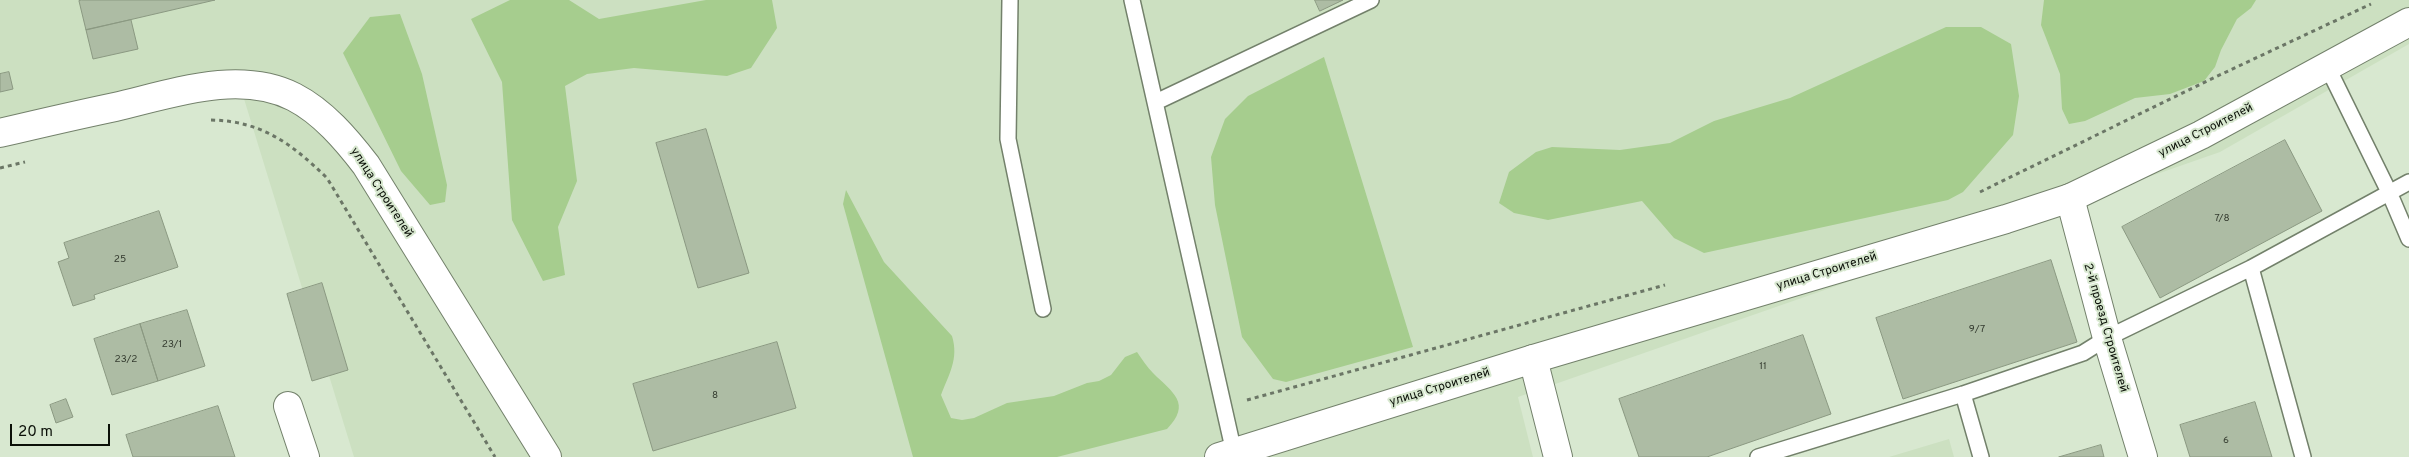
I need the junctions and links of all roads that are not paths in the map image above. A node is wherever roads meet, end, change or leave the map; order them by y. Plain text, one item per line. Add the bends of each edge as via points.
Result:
1 (1010, 0) edge
2 (1132, 0) edge
3 (1370, 0) edge
4 (2409, 22) edge
5 (2327, 66) junction
6 (1156, 102) junction
7 (0, 133) edge
8 (2409, 182) edge
9 (2389, 192) junction
10 (2070, 198) junction
11 (2409, 239) edge
12 (2251, 268) junction
13 (1043, 309) dead end
14 (2107, 338) junction
15 (1533, 359) junction
16 (1963, 394) junction
17 (288, 406) dead end
18 (1229, 456) edge
19 (305, 457) edge
20 (547, 457) edge
21 (1558, 457) edge
22 (1758, 457) edge
23 (1982, 457) edge
24 (2143, 457) edge
25 (2304, 457) edge

1 - 13 lane via 1008,138
2 - 6 lane
3 - 6 lane
4 - 5 main road, улица Строителей
5 - 9 lane
5 - 10 main road, улица Строителей via 2201,135
6 - 18 lane via 1223,407
7 - 20 main road, улица Строителей via 203,87 274,89 294,97 316,111 366,165
8 - 9 lane
9 - 11 lane
9 - 12 lane
10 - 14 main road, 2-й проезд Строителей
10 - 15 main road, улица Строителей
12 - 14 lane
12 - 25 lane
14 - 16 lane via 2083,353
14 - 24 main road, 2-й проезд Строителей
15 - 18 main road, улица Строителей
15 - 21 main road
16 - 22 lane
16 - 23 lane
17 - 19 main road

